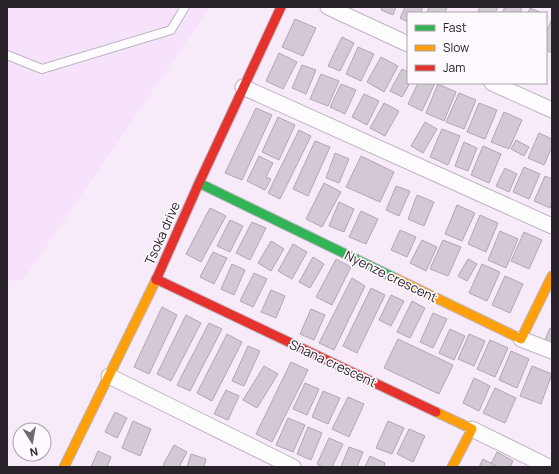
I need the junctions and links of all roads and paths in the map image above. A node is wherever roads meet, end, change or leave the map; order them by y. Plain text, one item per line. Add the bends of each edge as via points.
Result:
1 (185, 7) edge
2 (281, 7) edge
3 (328, 7) edge
4 (407, 44) edge
5 (7, 55) edge
6 (494, 84) edge
7 (244, 87) junction
8 (552, 110) edge
9 (199, 183) junction
10 (552, 226) edge
11 (552, 276) edge
12 (156, 279) junction
13 (521, 339) junction
14 (552, 351) edge
15 (108, 376) junction
16 (472, 429) junction
17 (548, 464) edge
18 (64, 467) edge
19 (293, 467) edge
20 (452, 467) edge

1 - 5 lane via 171,30 42,69
2 - 7 street, Tsoka drive
3 - 4 street
6 - 8 street
7 - 9 street, Tsoka drive
7 - 10 street
9 - 12 street, Tsoka drive
9 - 13 street, Nyenze crescent
11 - 13 street
12 - 15 street, Tsoka drive
12 - 16 street, Shana crescent
13 - 14 street
15 - 18 street, Tsoka drive
15 - 19 street
16 - 17 street
16 - 20 street

